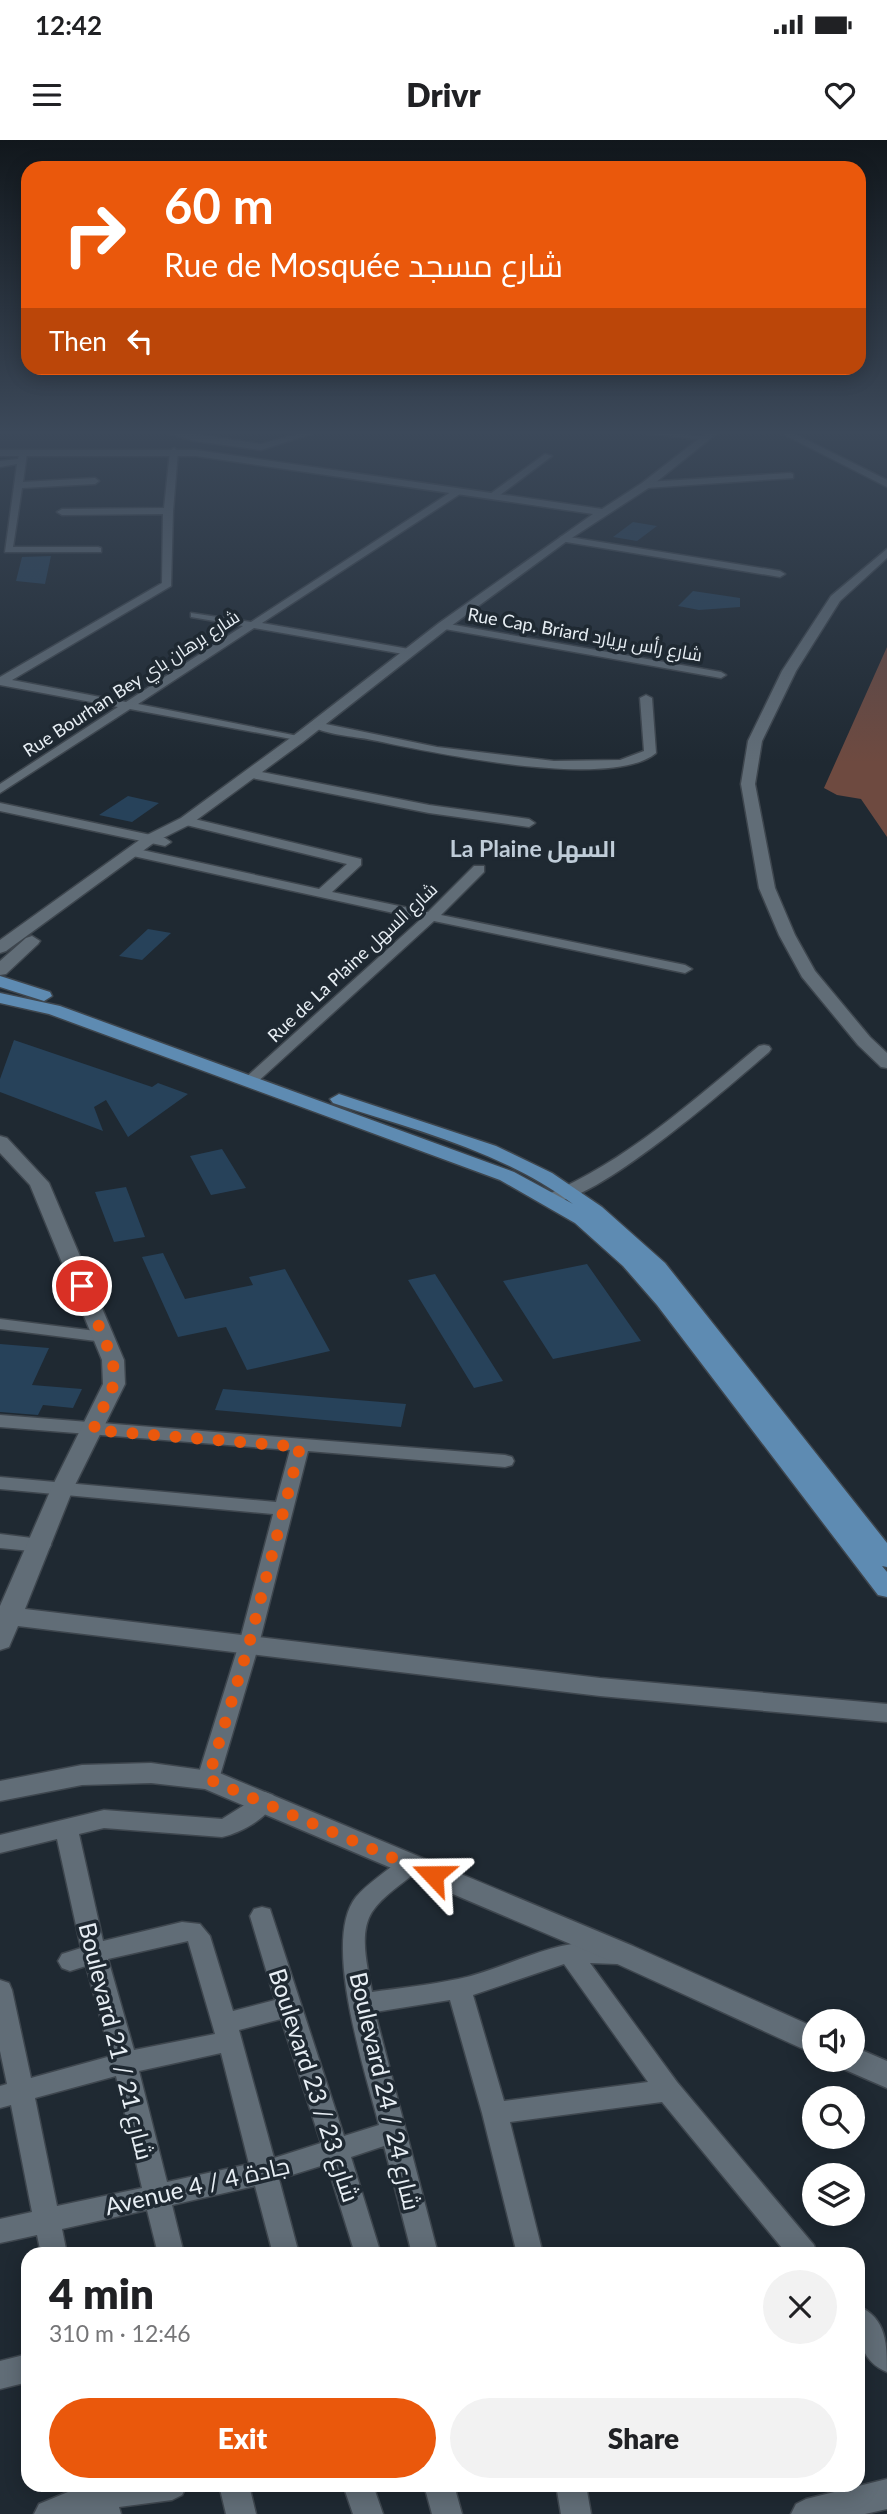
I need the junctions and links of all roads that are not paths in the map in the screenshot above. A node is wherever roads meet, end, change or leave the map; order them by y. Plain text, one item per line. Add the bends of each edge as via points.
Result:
1 (10, 541) edge
2 (168, 541) edge
3 (382, 541) edge
4 (562, 541) edge
5 (575, 541) edge
6 (98, 550) dead end
7 (887, 552) edge
8 (780, 573) dead end
9 (195, 615) dead end
10 (253, 625) junction
11 (443, 626) junction
12 (409, 652) junction
13 (722, 675) dead end
14 (1, 682) edge
15 (646, 698) dead end
16 (128, 704) junction
17 (316, 725) junction
18 (298, 739) junction
19 (251, 774) junction
20 (0, 789) edge
21 (0, 807) edge
22 (529, 822) dead end
23 (182, 824) junction
24 (149, 847) junction
25 (479, 869) dead end
26 (322, 894) junction
27 (432, 916) junction
28 (0, 948) edge
29 (685, 969) dead end
30 (0, 970) edge
31 (0, 981) edge
32 (0, 998) edge
33 (0, 1009) edge
34 (54, 1010) junction
35 (764, 1049) dead end
36 (887, 1063) edge
37 (255, 1077) junction
38 (0, 1142) edge
39 (570, 1192) junction
40 (550, 1199) junction
41 (0, 1324) edge
42 (104, 1337) junction
43 (0, 1421) edge
44 (93, 1430) junction
45 (300, 1447) junction
46 (505, 1461) dead end
47 (0, 1483) edge
48 (62, 1489) junction
49 (286, 1509) junction
50 (0, 1541) edge
51 (41, 1545) junction
52 (887, 1559) edge
53 (887, 1589) edge
54 (5, 1616) edge
55 (0, 1641) edge
56 (249, 1644) junction
57 (887, 1713) edge
58 (208, 1779) junction
59 (0, 1791) edge
60 (265, 1801) junction
61 (66, 1827) junction
62 (0, 1844) edge
63 (409, 1865) junction
64 (262, 1916) dead end
65 (94, 1953) junction
66 (569, 1953) junction
67 (623, 1954) junction
68 (70, 1961) dead end
69 (459, 1989) junction
70 (0, 1990) edge
71 (362, 2004) junction
72 (288, 2007) junction
73 (227, 2033) junction
74 (802, 2036) edge
75 (125, 2063) junction
76 (865, 2065) edge
77 (887, 2075) edge
78 (668, 2090) junction
79 (11, 2095) edge
80 (495, 2113) junction
81 (393, 2132) junction
82 (337, 2149) junction
83 (263, 2173) junction
84 (157, 2197) junction
85 (48, 2219) junction
86 (0, 2231) edge
87 (53, 2247) edge
88 (169, 2247) edge
89 (284, 2247) edge
90 (366, 2247) edge
91 (423, 2247) edge
92 (528, 2247) edge
93 (798, 2247) edge
94 (865, 2329) edge
95 (887, 2359) edge
96 (21, 2370) edge
97 (0, 2375) edge
98 (134, 2492) edge
99 (235, 2492) edge
100 (360, 2492) edge
101 (441, 2492) edge
102 (572, 2492) edge
103 (887, 2494) edge
104 (102, 2498) edge
105 (49, 2514) edge
106 (240, 2514) edge
107 (368, 2514) edge
108 (447, 2514) edge
109 (576, 2514) edge
110 (806, 2514) edge

1 - 6 street via 8,550
2 - 14 street via 167,584
3 - 10 street, Rue Bourhan Bey شارع برهان باي
4 - 11 main road
5 - 8 street
7 - 36 main road via 835,599 789,671 755,741 748,784 767,888 787,935 808,973
9 - 10 street
10 - 12 street
10 - 16 street, Rue Bourhan Bey شارع برهان باي
11 - 12 main road
11 - 13 street, Rue Cap. Briard شارع رأس بريارد
12 - 17 main road
14 - 16 street
15 - 17 street via 650,753 621,764 554,765 437,750
16 - 18 street
16 - 20 street, Rue Bourhan Bey شارع برهان باي
17 - 18 main road
18 - 19 main road
19 - 22 street via 429,809
19 - 23 main road
21 - 24 street
23 - 24 main road
23 - 26 street via 356,862
24 - 26 street
24 - 28 main road
24 - 30 main road
25 - 27 street, Rue de La Plaine شارع السهل
26 - 27 street
27 - 29 street
27 - 37 street, Rue de La Plaine شارع السهل
31 - 37 main road
32 - 34 main road
33 - 34 main road
34 - 37 main road
35 - 39 street via 674,1123
37 - 39 main road via 506,1157
37 - 40 main road via 507,1176
38 - 42 main road via 39,1183
39 - 40 street
39 - 52 main road via 658,1267
40 - 53 main road via 591,1226 640,1272
41 - 42 street
42 - 44 main road via 113,1360 114,1384
43 - 44 street
44 - 45 street
44 - 48 main road
45 - 46 street
45 - 49 street
47 - 48 street
48 - 49 street
48 - 51 main road
49 - 56 street
50 - 51 street
51 - 54 main road
54 - 55 main road
54 - 56 main road
56 - 57 main road via 600,1687
56 - 58 street
58 - 59 main road via 152,1773 82,1775
58 - 60 main road
60 - 61 street via 233,1826 222,1828 104,1819
60 - 63 main road
61 - 62 street
61 - 65 street, Boulevard 21 / شارع 21
63 - 67 main road
63 - 71 street, Boulevard 24 / شارع 24 via 364,1904 356,1922 353,1942
64 - 72 street, Boulevard 23 / شارع 23
65 - 68 street
65 - 73 street via 192,1931 198,1936
65 - 75 street, Boulevard 21 / شارع 21
66 - 67 street
66 - 69 street
66 - 78 street
67 - 74 main road
69 - 71 street
69 - 80 street
70 - 79 street
71 - 81 street, Boulevard 24 / شارع 24
72 - 73 street
72 - 82 street, Boulevard 23 / شارع 23
73 - 75 street
73 - 83 street
75 - 79 street
75 - 84 street, Boulevard 21 / شارع 21
76 - 77 main road
78 - 80 street
78 - 93 street
79 - 85 street
80 - 92 street
81 - 82 street, Avenue 4 / جادة 4
81 - 91 street, Boulevard 24 / شارع 24
82 - 83 street, Avenue 4 / جادة 4
82 - 90 street, Boulevard 23 / شارع 23
83 - 84 street, Avenue 4 / جادة 4
83 - 89 street
84 - 85 street, Avenue 4 / جادة 4
84 - 88 street, Boulevard 21 / شارع 21
85 - 86 street, Avenue 4 / جادة 4
85 - 87 street
94 - 95 street
96 - 97 street
98 - 104 street
99 - 106 street
100 - 107 street
101 - 108 street
102 - 109 street
103 - 110 street
104 - 105 street

